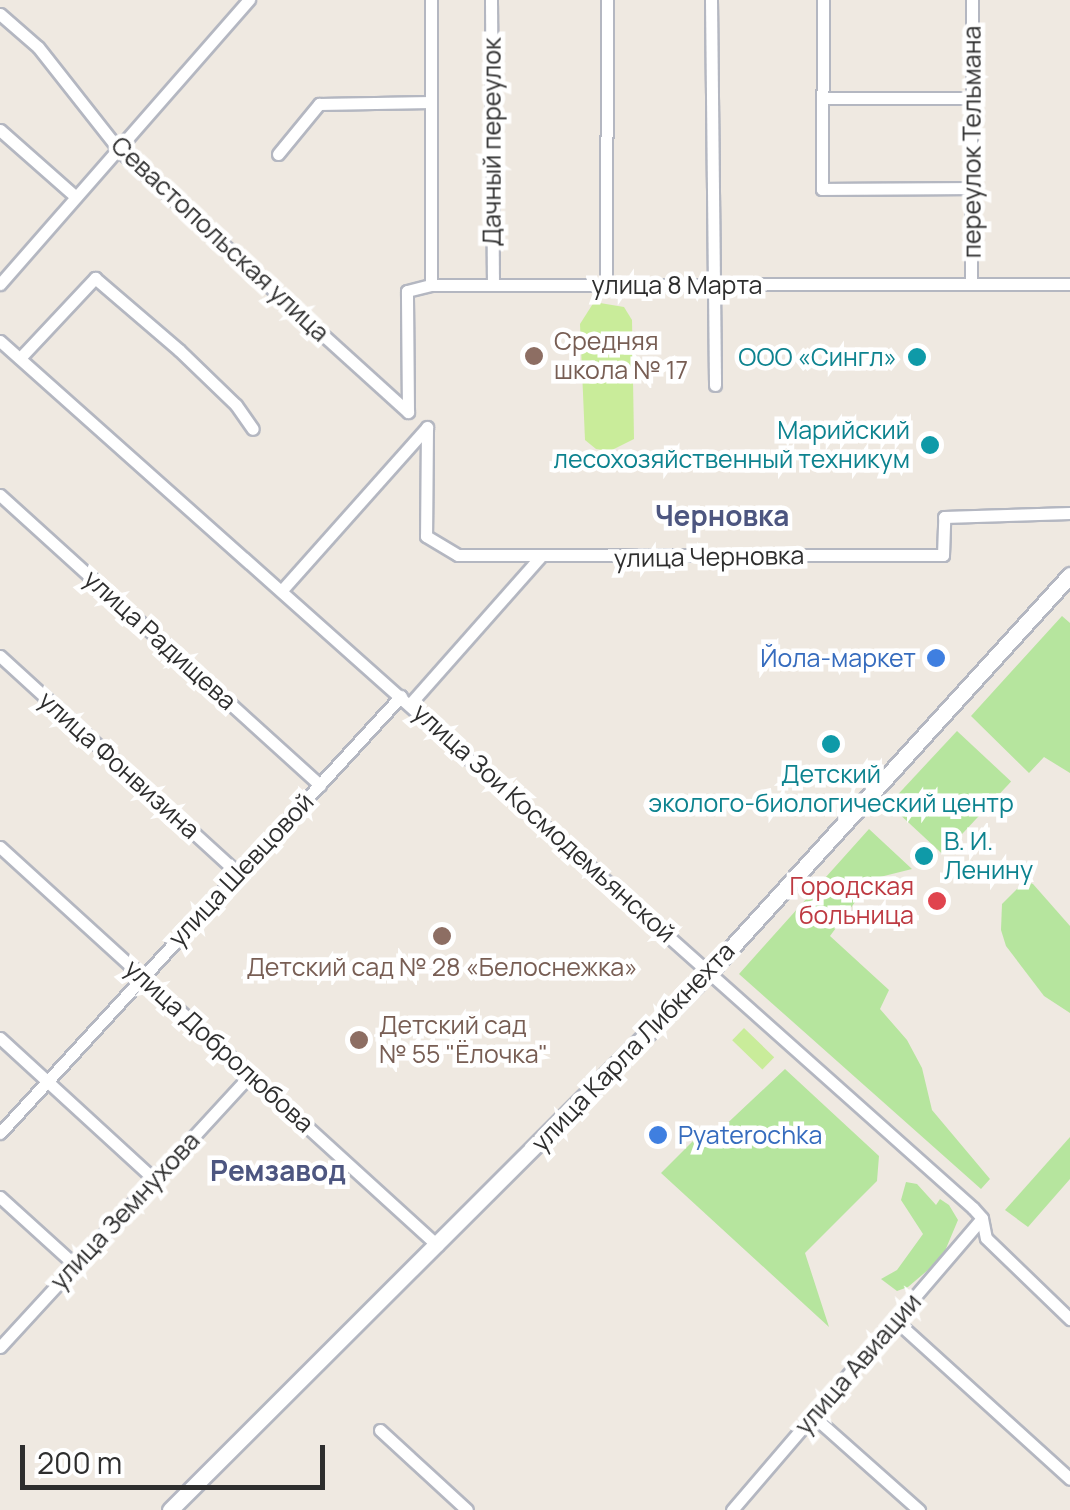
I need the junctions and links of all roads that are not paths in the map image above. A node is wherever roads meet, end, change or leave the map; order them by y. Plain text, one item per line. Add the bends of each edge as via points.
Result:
1 (250, 0) edge
2 (430, 0) edge
3 (492, 0) edge
4 (608, 0) edge
5 (712, 0) edge
6 (823, 0) edge
7 (972, 0) edge
8 (0, 14) edge
9 (822, 98) junction
10 (973, 98) junction
11 (431, 102) junction
12 (0, 130) edge
13 (120, 150) junction
14 (278, 154) dead end
15 (973, 188) junction
16 (76, 197) junction
17 (0, 284) edge
18 (714, 284) junction
19 (971, 284) junction
20 (1070, 284) edge
21 (431, 285) junction
22 (492, 285) junction
23 (606, 285) junction
24 (0, 341) edge
25 (20, 358) junction
26 (715, 385) dead end
27 (252, 429) dead end
28 (0, 495) edge
29 (1070, 513) edge
30 (540, 557) junction
31 (1070, 575) edge
32 (282, 590) junction
33 (0, 656) edge
34 (406, 700) junction
35 (320, 785) junction
36 (0, 847) edge
37 (238, 873) junction
38 (711, 970) junction
39 (143, 977) junction
40 (0, 1038) edge
41 (250, 1075) junction
42 (48, 1081) junction
43 (0, 1132) edge
44 (154, 1179) junction
45 (0, 1197) edge
46 (982, 1218) junction
47 (438, 1246) junction
48 (75, 1266) junction
49 (1070, 1318) edge
50 (896, 1321) junction
51 (1, 1345) edge
52 (812, 1416) junction
53 (380, 1430) dead end
54 (1070, 1478) edge
55 (173, 1508) edge
56 (467, 1510) edge
57 (733, 1510) edge
58 (919, 1510) edge

1 - 13 street
2 - 11 street
3 - 22 street, Дачный переулок
4 - 23 street
5 - 18 street
6 - 9 street
7 - 10 street, переулок Тельмана
8 - 13 street, Севастопольская улица via 38,47
9 - 10 street
9 - 15 street via 822,189
10 - 15 street, переулок Тельмана
11 - 14 street via 319,104
11 - 21 street
12 - 16 street
13 - 16 street
13 - 21 street, Севастопольская улица via 408,412 407,290
15 - 19 street, переулок Тельмана
16 - 17 street
18 - 19 street, улица 8 Марта
18 - 23 street, улица 8 Марта
18 - 26 street
19 - 20 street, улица 8 Марта
21 - 22 street, улица 8 Марта
22 - 23 street, улица 8 Марта
24 - 25 street, улица Зои Космодемьянской
25 - 27 street via 95,278 180,350
25 - 32 street, улица Зои Космодемьянской
28 - 35 street, улица Радищева
29 - 30 street, улица Черновка via 944,517 944,555
30 - 32 street, улица Черновка via 458,556 426,536 427,427
30 - 34 street, улица Шевцовой
31 - 38 main road, улица Карла Либкнехта
32 - 34 street, улица Зои Космодемьянской
33 - 37 street, улица Фонвизина
34 - 35 street, улица Шевцовой
34 - 38 street, улица Зои Космодемьянской
35 - 37 street, улица Шевцовой
36 - 39 street, улица Добролюбова
37 - 39 street, улица Шевцовой
38 - 46 street, улица Зои Космодемьянской
38 - 47 main road, улица Карла Либкнехта
39 - 41 street, улица Добролюбова
39 - 42 street, улица Шевцовой
40 - 42 street
41 - 44 street, улица Земнухова
41 - 47 street, улица Добролюбова
42 - 43 street, улица Шевцовой
42 - 44 street
44 - 48 street, улица Земнухова
45 - 48 street
46 - 49 street, улица Зои Космодемьянской via 986,1238
46 - 50 street, улица Авиации
47 - 55 main road, улица Карла Либкнехта
48 - 51 street, улица Земнухова
50 - 52 street, улица Авиации
50 - 54 street
52 - 57 street, улица Авиации
52 - 58 street
53 - 56 street

